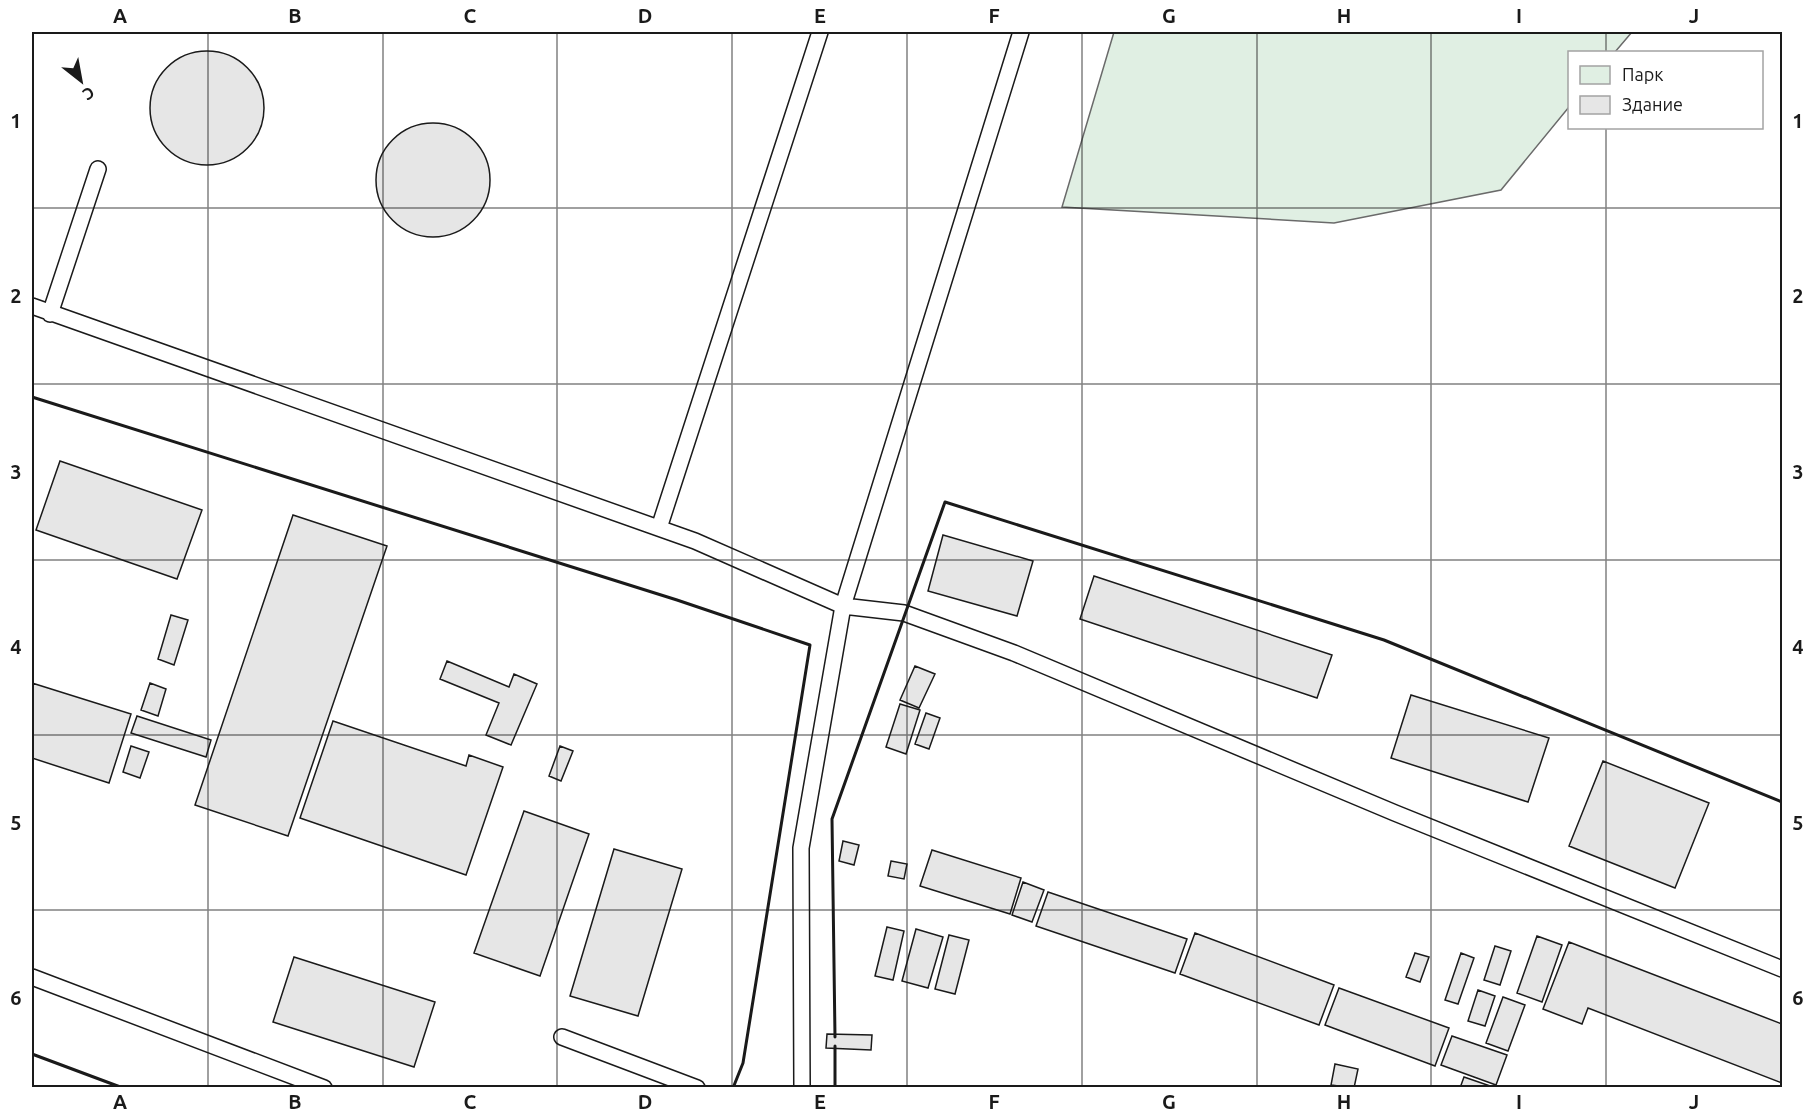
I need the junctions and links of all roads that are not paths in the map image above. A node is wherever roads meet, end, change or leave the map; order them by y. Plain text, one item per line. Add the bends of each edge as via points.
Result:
1 (820, 32) edge
2 (1021, 32) edge
3 (98, 169) dead end
4 (32, 306) edge
5 (50, 314) junction
6 (659, 528) junction
7 (843, 606) junction
8 (1782, 969) edge
9 (32, 977) edge
10 (562, 1037) dead end
11 (803, 1084) edge
12 (324, 1088) edge
13 (697, 1088) edge
14 (818, 1088) edge

1 - 6 lane
2 - 7 lane
3 - 5 lane
4 - 5 lane
5 - 6 lane
6 - 7 lane
7 - 8 lane via 904,613 1014,653
7 - 11 lane via 801,848
9 - 12 lane
10 - 13 lane
11 - 14 lane

